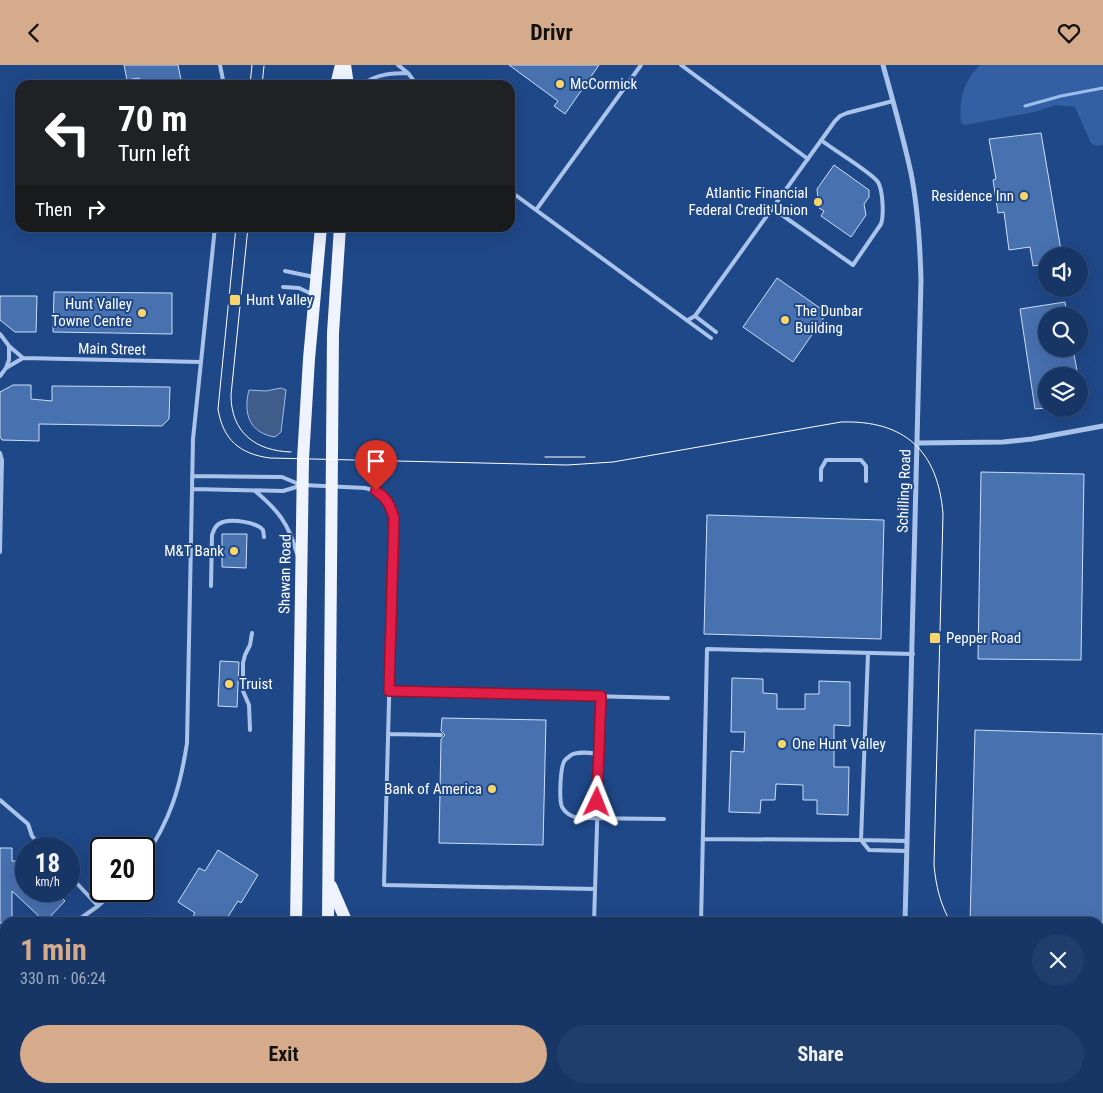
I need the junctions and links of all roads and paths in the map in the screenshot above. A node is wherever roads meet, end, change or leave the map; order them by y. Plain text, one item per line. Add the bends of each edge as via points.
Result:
1 (220, 65) edge
2 (343, 65) edge
3 (398, 65) edge
4 (641, 65) edge
5 (681, 65) edge
6 (883, 65) edge
7 (408, 73) junction
8 (223, 80) edge
9 (338, 80) edge
10 (347, 80) edge
11 (372, 80) edge
12 (413, 80) edge
13 (893, 101) junction
14 (821, 141) junction
15 (808, 159) junction
16 (515, 195) edge
17 (772, 208) junction
18 (536, 210) junction
19 (214, 232) edge
20 (321, 232) edge
21 (340, 232) edge
22 (285, 271) dead end
23 (316, 278) junction
24 (336, 281) junction
25 (283, 287) dead end
26 (314, 296) junction
27 (695, 316) junction
28 (688, 320) junction
29 (716, 331) dead end
30 (0, 334) edge
31 (711, 338) dead end
32 (9, 346) junction
33 (23, 358) junction
34 (201, 362) junction
35 (6, 368) junction
36 (0, 376) edge
37 (1103, 426) edge
38 (918, 443) junction
39 (0, 453) edge
40 (192, 476) junction
41 (820, 481) dead end
42 (866, 481) dead end
43 (303, 485) junction
44 (332, 486) junction
45 (192, 489) junction
46 (255, 491) junction
47 (264, 537) dead end
48 (0, 552) edge
49 (301, 571) junction
50 (211, 586) dead end
51 (252, 633) dead end
52 (868, 653) junction
53 (912, 654) junction
54 (389, 691) junction
55 (601, 696) junction
56 (668, 698) dead end
57 (250, 730) dead end
58 (388, 734) junction
59 (441, 735) dead end
60 (599, 754) junction
61 (0, 800) edge
62 (597, 818) junction
63 (664, 819) dead end
64 (32, 837) edge
65 (703, 839) junction
66 (861, 841) junction
67 (907, 841) junction
68 (155, 842) edge
69 (907, 851) junction
70 (328, 880) junction
71 (80, 887) edge
72 (595, 889) junction
73 (103, 902) edge
74 (98, 906) junction
75 (82, 917) edge
76 (296, 917) edge
77 (328, 917) edge
78 (344, 917) edge
79 (594, 917) edge
80 (701, 917) edge
81 (905, 917) edge

1 - 8 lane
2 - 9 main road
2 - 10 main road
3 - 7 lane
4 - 18 lane
5 - 15 lane
6 - 13 street, Schilling Road
7 - 11 lane via 394,73
7 - 12 lane
13 - 14 lane via 840,116
13 - 38 street, Schilling Road via 911,174 920,247
14 - 15 lane
14 - 17 lane via 878,182 884,213 881,224 853,265
15 - 17 lane
16 - 18 lane
17 - 27 lane
18 - 28 lane
19 - 34 lane
20 - 23 main road, Shawan Road
21 - 24 main road
22 - 23 lane
23 - 24 main road
23 - 26 main road, Shawan Road
24 - 44 main road
25 - 26 lane via 304,289
26 - 43 main road, Shawan Road
27 - 28 lane
27 - 29 lane
28 - 31 lane
30 - 32 lane
32 - 33 lane
32 - 35 lane via 10,360
33 - 34 lane, Main Street
33 - 35 lane
34 - 40 lane
35 - 36 lane
37 - 38 street via 1003,442
38 - 53 street, Schilling Road
39 - 48 lane
40 - 43 lane via 282,477
40 - 45 lane
41 - 42 lane via 826,460 854,460 864,462
43 - 44 lane
43 - 46 lane via 283,491
43 - 49 main road, Shawan Road
44 - 54 lane via 376,491 390,505 394,518
44 - 70 main road
45 - 46 lane
45 - 68 lane via 186,743 174,802
46 - 49 lane via 282,516
47 - 50 lane via 263,530 253,523 218,524 212,535
49 - 76 main road, Shawan Road
51 - 57 lane via 243,663 243,691 249,705
52 - 53 lane
52 - 65 lane via 708,649
52 - 66 lane
53 - 67 street, Schilling Road
54 - 55 lane
54 - 58 lane
55 - 56 lane
55 - 60 lane
58 - 59 lane
58 - 72 lane via 384,885
60 - 62 lane
60 - 62 lane via 582,753 565,760 560,801 569,816
61 - 64 lane via 28,824
62 - 63 lane
62 - 72 lane
65 - 66 lane
65 - 80 lane
66 - 67 lane
66 - 69 lane via 869,850
67 - 69 street, Schilling Road
69 - 81 street, Schilling Road
70 - 77 main road
70 - 78 main road
71 - 74 lane
72 - 79 lane
73 - 74 lane
74 - 75 lane

